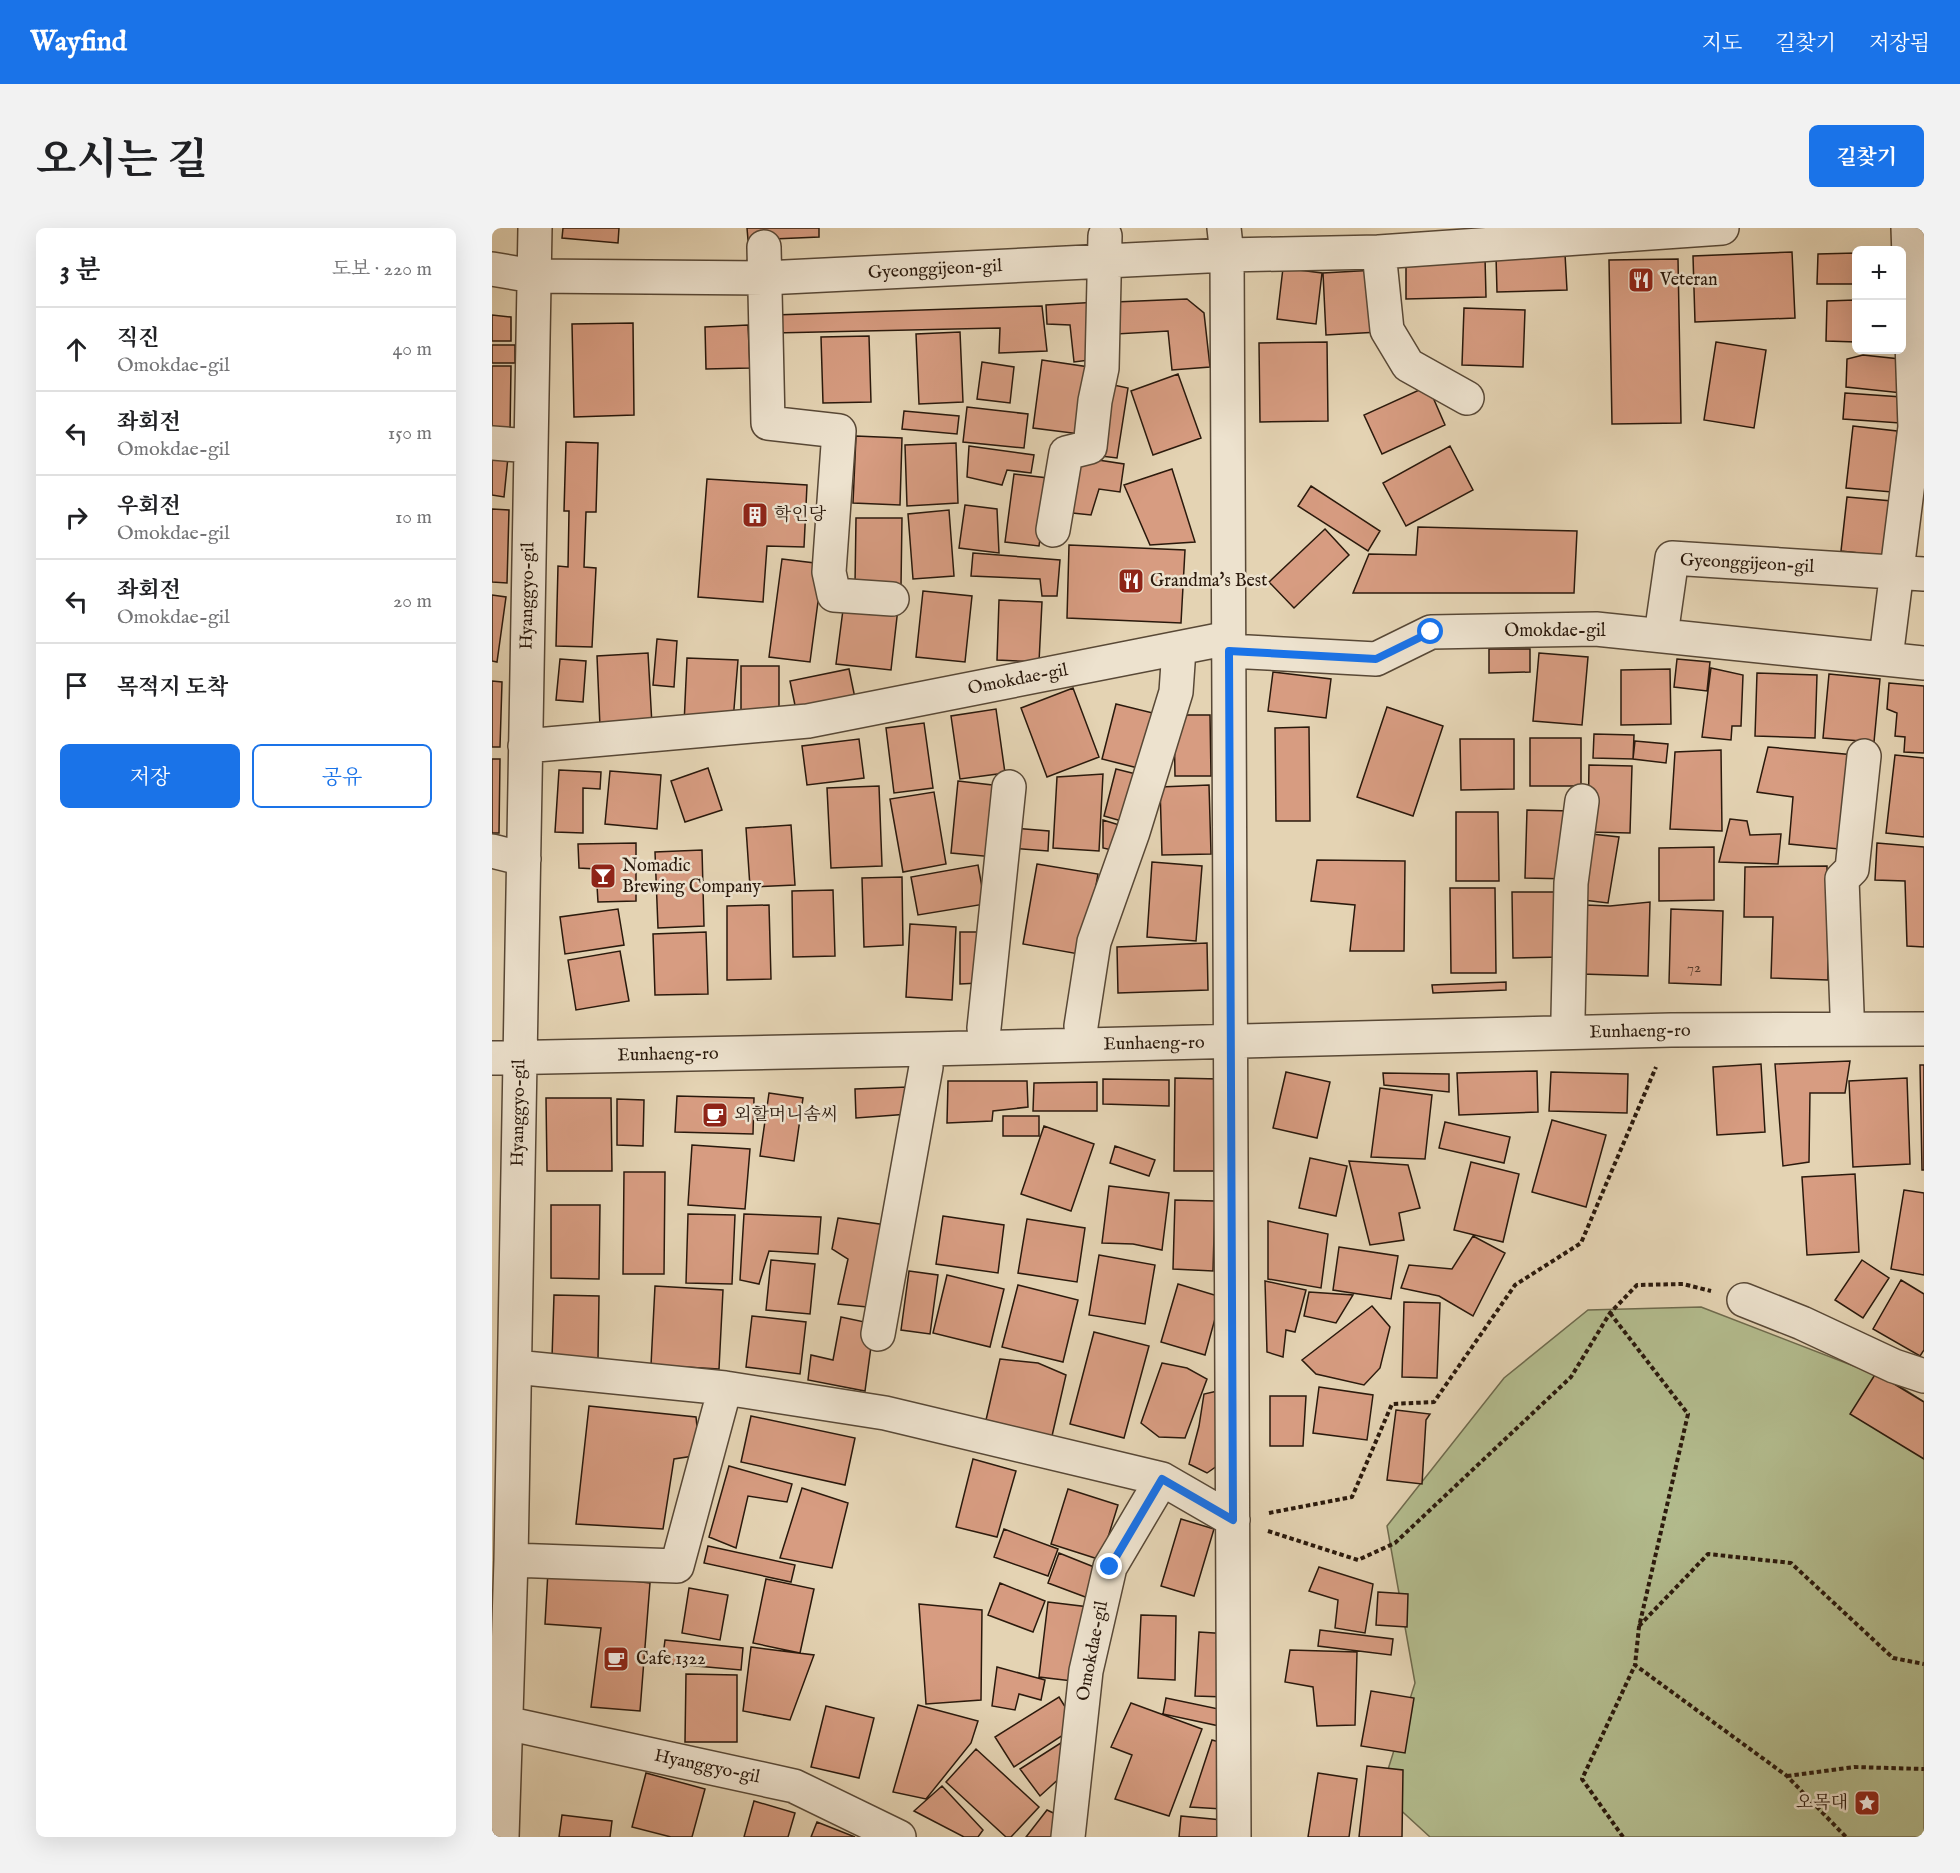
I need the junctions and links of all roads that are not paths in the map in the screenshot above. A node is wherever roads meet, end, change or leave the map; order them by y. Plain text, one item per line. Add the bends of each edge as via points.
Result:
1 (535, 228) edge
2 (1722, 228) edge
3 (1908, 228) edge
4 (1225, 242) edge
5 (1105, 249) junction
6 (1379, 252) junction
7 (764, 262) junction
8 (492, 269) edge
9 (533, 276) junction
10 (1467, 398) dead end
11 (492, 443) edge
12 (530, 446) junction
13 (1053, 530) dead end
14 (1910, 573) edge
15 (892, 599) dead end
16 (1661, 635) junction
17 (1229, 644) junction
18 (1179, 648) junction
19 (1886, 658) junction
20 (1924, 663) edge
21 (525, 746) junction
22 (1864, 756) dead end
23 (1009, 787) dead end
24 (1582, 801) dead end
25 (492, 851) edge
26 (524, 859) junction
27 (1847, 1012) dead end
28 (1568, 1017) dead end
29 (1081, 1026) dead end
30 (984, 1028) dead end
31 (1924, 1029) edge
32 (1231, 1042) junction
33 (506, 1058) edge
34 (926, 1067) dead end
35 (1744, 1300) dead end
36 (879, 1334) dead end
37 (515, 1367) junction
38 (1923, 1373) edge
39 (725, 1388) junction
40 (1162, 1479) junction
41 (1233, 1520) junction
42 (512, 1560) junction
43 (506, 1723) junction
44 (502, 1837) edge
45 (899, 1837) edge
46 (1068, 1837) edge
47 (1234, 1837) edge

1 - 9 street, Hyanggyo-gil
2 - 6 street, Gyeonggijeon-gil
3 - 14 street via 1915,427
4 - 5 street, Gyeonggijeon-gil
4 - 6 street, Gyeonggijeon-gil
4 - 17 street
5 - 7 street, Gyeonggijeon-gil
5 - 13 street via 1102,368 1090,447 1066,453
6 - 10 street via 1387,330 1408,365
7 - 9 street, Gyeonggijeon-gil
7 - 15 street via 768,423 839,431 829,572 834,595
8 - 9 street, Gyeonggijeon-gil
9 - 12 street, Hyanggyo-gil
11 - 12 street
12 - 21 street, Hyanggyo-gil
14 - 16 street, Gyeonggijeon-gil via 1672,558
14 - 19 street
16 - 17 street, Omokdae-gil via 1596,629 1431,632 1376,659
16 - 19 street, Omokdae-gil
17 - 18 street, Omokdae-gil
17 - 32 street
18 - 21 street, Omokdae-gil via 808,721
18 - 29 street, Eunhaeng-ro via 1176,692 1094,942
19 - 20 street, Omokdae-gil
21 - 26 street, Hyanggyo-gil
22 - 27 street via 1852,869 1842,879
23 - 30 street
24 - 28 street, Eunhaeng-ro via 1571,883
25 - 26 street
26 - 33 street, Hyanggyo-gil
31 - 32 street, Eunhaeng-ro via 1671,1030
32 - 33 street, Eunhaeng-ro
32 - 41 street
33 - 37 street, Hyanggyo-gil
34 - 36 street
35 - 38 street via 1894,1366
37 - 39 street
37 - 42 street, Hyanggyo-gil
39 - 40 street via 885,1413
39 - 42 street via 677,1566
40 - 41 street
40 - 46 street, Omokdae-gil via 1110,1567 1086,1671
41 - 47 street
42 - 43 street, Hyanggyo-gil
43 - 44 street, Hyanggyo-gil
43 - 45 street, Hyanggyo-gil via 794,1786

